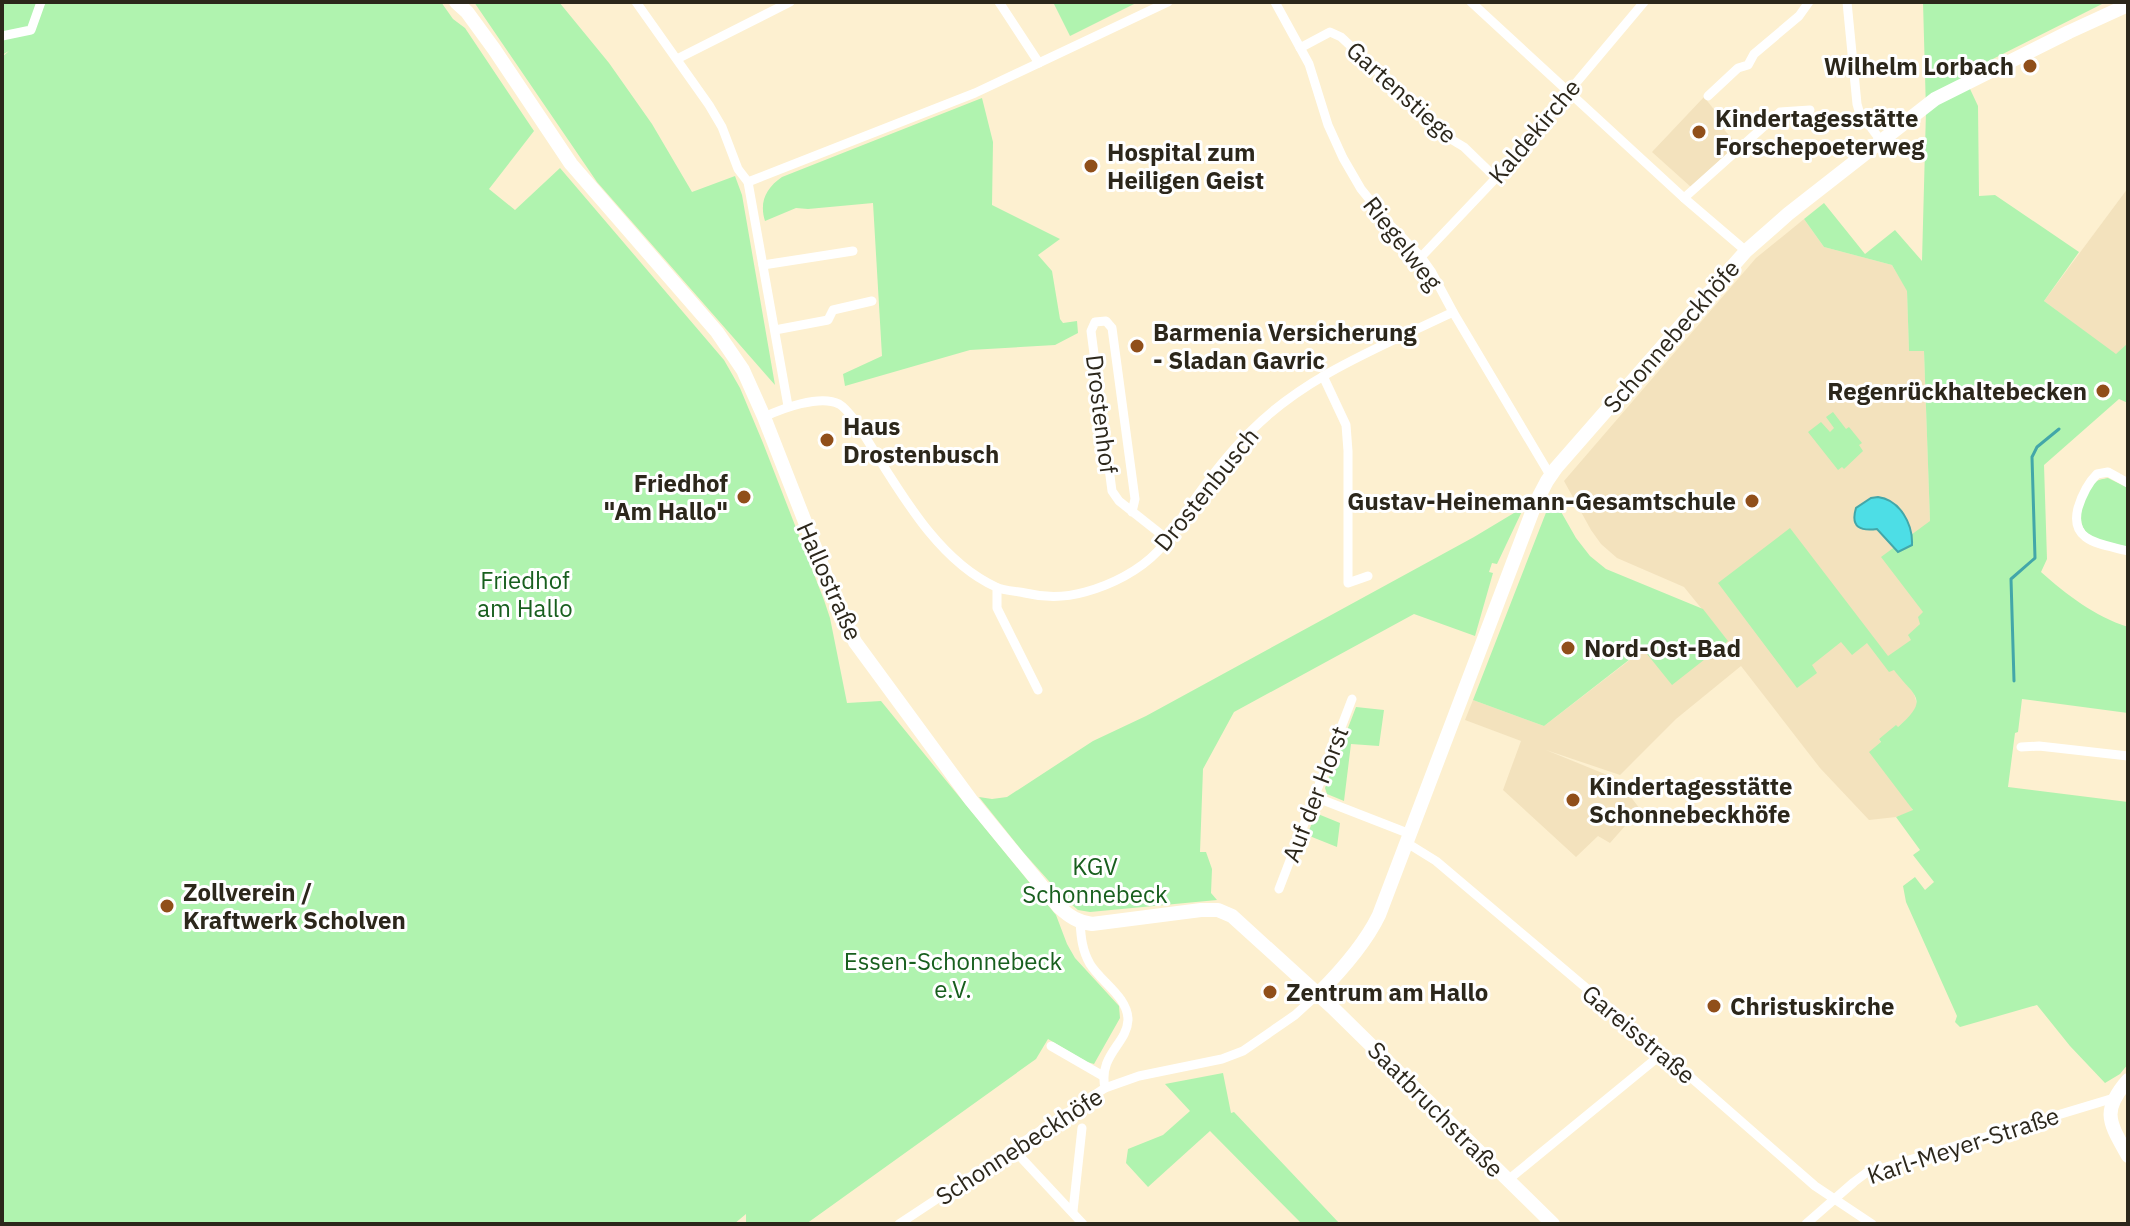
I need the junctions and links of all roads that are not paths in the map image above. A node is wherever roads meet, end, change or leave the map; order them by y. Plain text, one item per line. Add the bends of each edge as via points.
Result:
1 (41, 2) edge
2 (456, 2) edge
3 (636, 2) edge
4 (790, 2) edge
5 (999, 2) edge
6 (1168, 2) edge
7 (1275, 2) edge
8 (1471, 2) edge
9 (1644, 2) edge
10 (1809, 2) edge
11 (1847, 2) edge
12 (2128, 5) edge
13 (2, 36) edge
14 (1300, 48) junction
15 (677, 59) junction
16 (1039, 63) junction
17 (1569, 90) junction
18 (1708, 96) dead end
19 (1810, 110) dead end
20 (1881, 141) junction
21 (1496, 178) junction
22 (748, 182) junction
23 (1684, 198) junction
24 (853, 251) dead end
25 (1746, 251) junction
26 (1421, 257) junction
27 (763, 265) junction
28 (872, 301) dead end
29 (1453, 312) junction
30 (775, 330) junction
31 (1323, 376) junction
32 (788, 406) junction
33 (764, 417) junction
34 (1550, 475) junction
35 (2128, 483) edge
36 (1132, 512) junction
37 (1167, 539) junction
38 (2128, 551) edge
39 (1368, 576) dead end
40 (997, 588) junction
41 (1038, 690) dead end
42 (1352, 699) dead end
43 (2021, 747) dead end
44 (2128, 756) edge
45 (1315, 797) junction
46 (1408, 838) junction
47 (1279, 889) dead end
48 (1080, 922) junction
49 (1318, 994) junction
50 (1051, 1046) dead end
51 (1663, 1053) junction
52 (1103, 1076) junction
53 (2128, 1080) edge
54 (1105, 1088) junction
55 (2114, 1098) junction
56 (1082, 1128) dead end
57 (1013, 1149) junction
58 (2128, 1156) edge
59 (1508, 1180) junction
60 (1834, 1199) junction
61 (1073, 1211) junction
62 (899, 1224) edge
63 (1083, 1224) edge
64 (1553, 1224) edge
65 (1806, 1224) edge
66 (1872, 1224) edge

1 - 13 street via 31,30
2 - 33 main road, Hallostraße via 571,164 717,332 743,370
3 - 15 street
4 - 15 street
5 - 16 street
6 - 16 street
7 - 14 street, Riegelweg
8 - 17 street
9 - 17 street, Kaldekirche
10 - 18 street via 1748,65
11 - 20 street via 1857,104
12 - 20 main road, Schonnebeckhöfe via 1948,92
14 - 21 street, Gartenstiege via 1330,32 1341,37
14 - 26 street, Riegelweg via 1343,158 1361,189
15 - 22 street via 722,127
16 - 22 street
17 - 21 street, Kaldekirche
17 - 23 street
19 - 23 street via 1780,112
20 - 25 main road, Schonnebeckhöfe
21 - 26 street, Kaldekirche
22 - 27 street
23 - 25 street
24 - 27 street
25 - 34 main road, Schonnebeckhöfe
26 - 29 street, Riegelweg
27 - 30 street
28 - 30 street via 833,310 828,320
29 - 31 street, Drostenbusch
29 - 34 street, Riegelweg
30 - 32 street
31 - 37 street, Drostenbusch via 1251,431
31 - 39 street via 1346,425 1348,583
32 - 33 street, Drostenbusch
32 - 40 street, Drostenbusch via 823,401 841,405 937,541
33 - 48 main road, Hallostraße via 855,642 994,829 1059,907
34 - 46 main road, Schonnebeckhöfe
35 - 38 street via 2108,472 2097,474 2084,493 2076,522 2089,540
36 - 36 street, Drostenhof via 1135,499 1112,328 1106,321 1095,322 1091,331 1112,491
36 - 37 street, Drostenhof
37 - 40 street, Drostenbusch via 1144,563 1096,589 1042,597
40 - 41 street via 997,608
42 - 45 street, Auf der Horst
43 - 44 street
45 - 46 street
45 - 47 street, Auf der Horst
46 - 49 main road, Schonnebeckhöfe via 1371,932
46 - 51 street, Gareisstraße
48 - 49 main road via 1218,910 1232,916
48 - 52 street via 1091,966 1122,1002 1128,1019
49 - 54 street, Schonnebeckhöfe via 1243,1051
49 - 59 main road, Saatbruchstraße
50 - 52 street
51 - 59 street
51 - 60 street, Gareisstraße
52 - 54 street
53 - 55 main road
54 - 57 street, Schonnebeckhöfe
55 - 58 main road via 2111,1123
55 - 60 street, Karl-Meyer-Straße via 1875,1170
56 - 61 street
57 - 61 street
57 - 62 street, Schonnebeckhöfe
59 - 64 main road, Saatbruchstraße
60 - 65 street, Karl-Meyer-Straße
60 - 66 street, Gareisstraße
61 - 63 street

